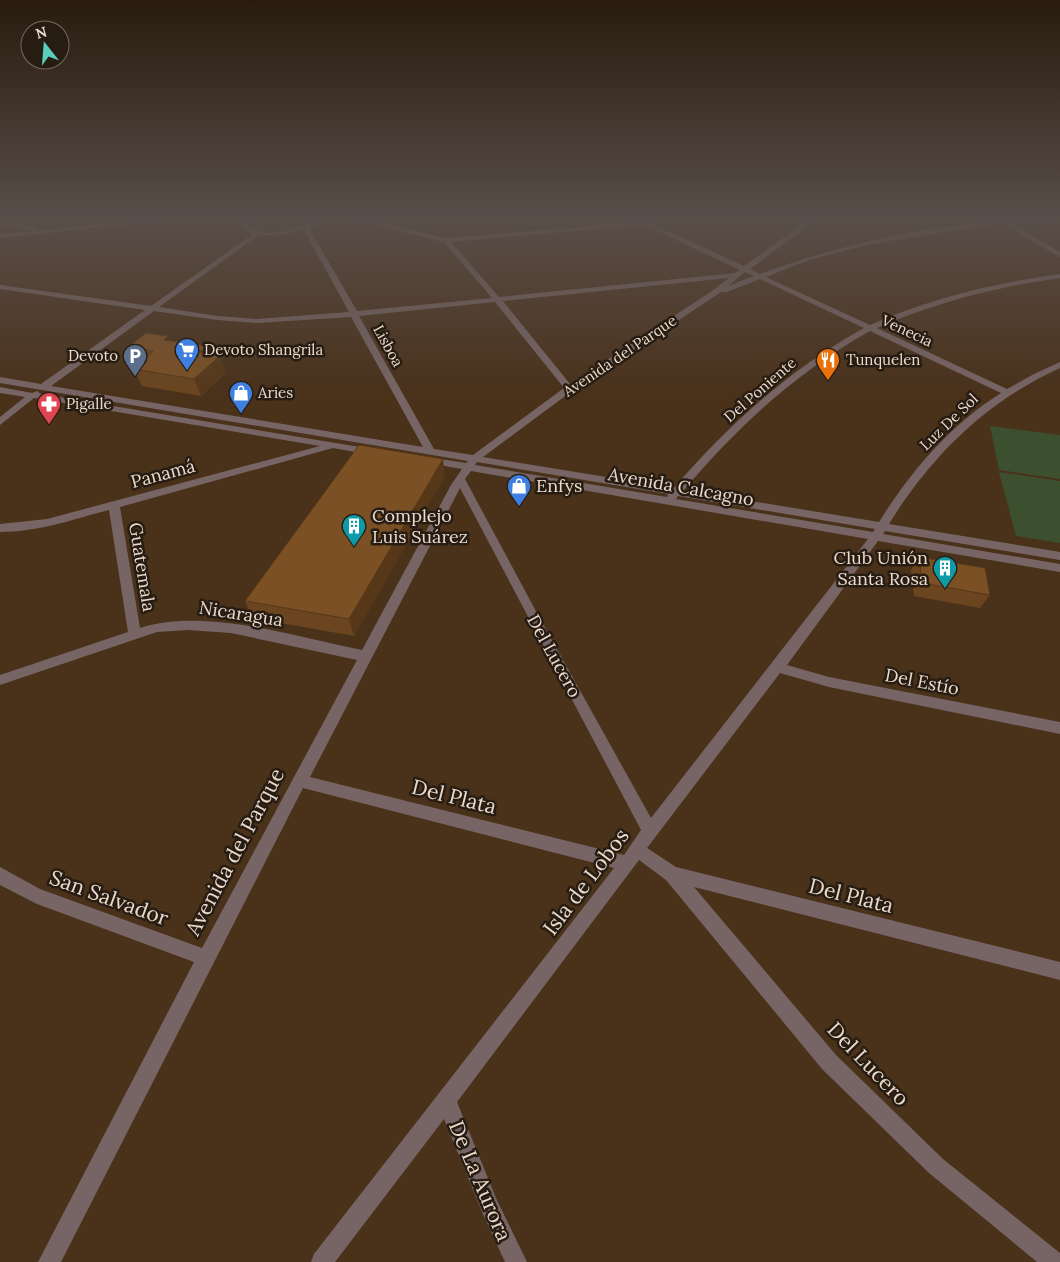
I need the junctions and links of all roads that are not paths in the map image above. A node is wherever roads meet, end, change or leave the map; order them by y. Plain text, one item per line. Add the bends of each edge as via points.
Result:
1 (197, 277) edge
2 (334, 277) edge
3 (478, 277) edge
4 (697, 277) edge
5 (735, 277) edge
6 (758, 277) edge
7 (762, 277) edge
8 (1052, 277) edge
9 (0, 288) edge
10 (715, 293) junction
11 (497, 299) junction
12 (151, 310) junction
13 (355, 314) junction
14 (868, 328) junction
15 (1060, 364) edge
16 (0, 380) edge
17 (43, 387) junction
18 (0, 390) edge
19 (569, 390) junction
20 (1005, 391) junction
21 (33, 395) junction
22 (175, 409) junction
23 (166, 418) junction
24 (0, 422) edge
25 (334, 446) junction
26 (431, 452) junction
27 (471, 463) junction
28 (460, 479) junction
29 (676, 492) junction
30 (669, 501) junction
31 (114, 505) junction
32 (0, 528) edge
33 (878, 532) junction
34 (1060, 556) edge
35 (1060, 568) edge
36 (135, 634) junction
37 (364, 656) junction
38 (778, 667) junction
39 (0, 680) edge
40 (1060, 728) edge
41 (300, 781) junction
42 (650, 831) junction
43 (632, 857) junction
44 (672, 874) junction
45 (0, 875) edge
46 (206, 958) junction
47 (1060, 971) edge
48 (446, 1100) junction
49 (49, 1262) edge
50 (322, 1262) edge
51 (516, 1262) edge
52 (1054, 1262) edge

1 - 12 street
2 - 13 street, Lisboa
3 - 11 street
4 - 11 street
5 - 10 street, Avenida del Parque
6 - 10 street
7 - 14 street, Venecia
8 - 14 street, Del Poniente via 929,304
9 - 12 street
10 - 19 street, Avenida del Parque
11 - 13 street
11 - 19 street
12 - 13 street via 257,321
12 - 17 street
13 - 26 street, Lisboa
14 - 20 street, Venecia
14 - 29 street, Del Poniente via 818,359 759,405 694,469
15 - 20 street, Luz De Sol
16 - 17 street, Avenida Calcagno
17 - 21 street via 45,392
17 - 22 street, Avenida Calcagno
18 - 21 street, Avenida Calcagno
19 - 27 street, Avenida del Parque
20 - 33 street, Luz De Sol via 948,439 908,486
21 - 23 street, Avenida Calcagno
21 - 24 street
22 - 23 street
22 - 26 street, Avenida Calcagno
23 - 25 street, Avenida Calcagno
25 - 27 street, Avenida Calcagno
25 - 31 street, Panamá
26 - 27 street, Avenida Calcagno
27 - 28 street, Avenida del Parque
27 - 29 street, Avenida Calcagno
27 - 30 street, Avenida Calcagno
28 - 37 street, Avenida del Parque
28 - 42 street, Del Lucero
29 - 30 street, Del Poniente
29 - 33 street, Avenida Calcagno
30 - 33 street, Avenida Calcagno
31 - 32 street, Panamá via 47,522
31 - 36 street, Guatemala
33 - 34 street, Avenida Calcagno
33 - 35 street, Avenida Calcagno
33 - 38 street, Isla de Lobos
36 - 37 street, Nicaragua via 157,627 232,628
36 - 39 street, Nicaragua
37 - 41 street, Avenida del Parque
38 - 40 street, Del Estío via 829,682
38 - 42 street, Isla de Lobos
41 - 43 street, Del Plata
41 - 46 street, Avenida del Parque
42 - 43 street, Isla de Lobos
43 - 44 street, Del Plata
43 - 48 street, Isla de Lobos
44 - 47 street, Del Plata
44 - 52 street, Del Lucero via 829,1062 936,1166
45 - 46 street, San Salvador via 37,896
46 - 49 street, Avenida del Parque
48 - 50 street, Isla de Lobos
48 - 51 street, De La Aurora

